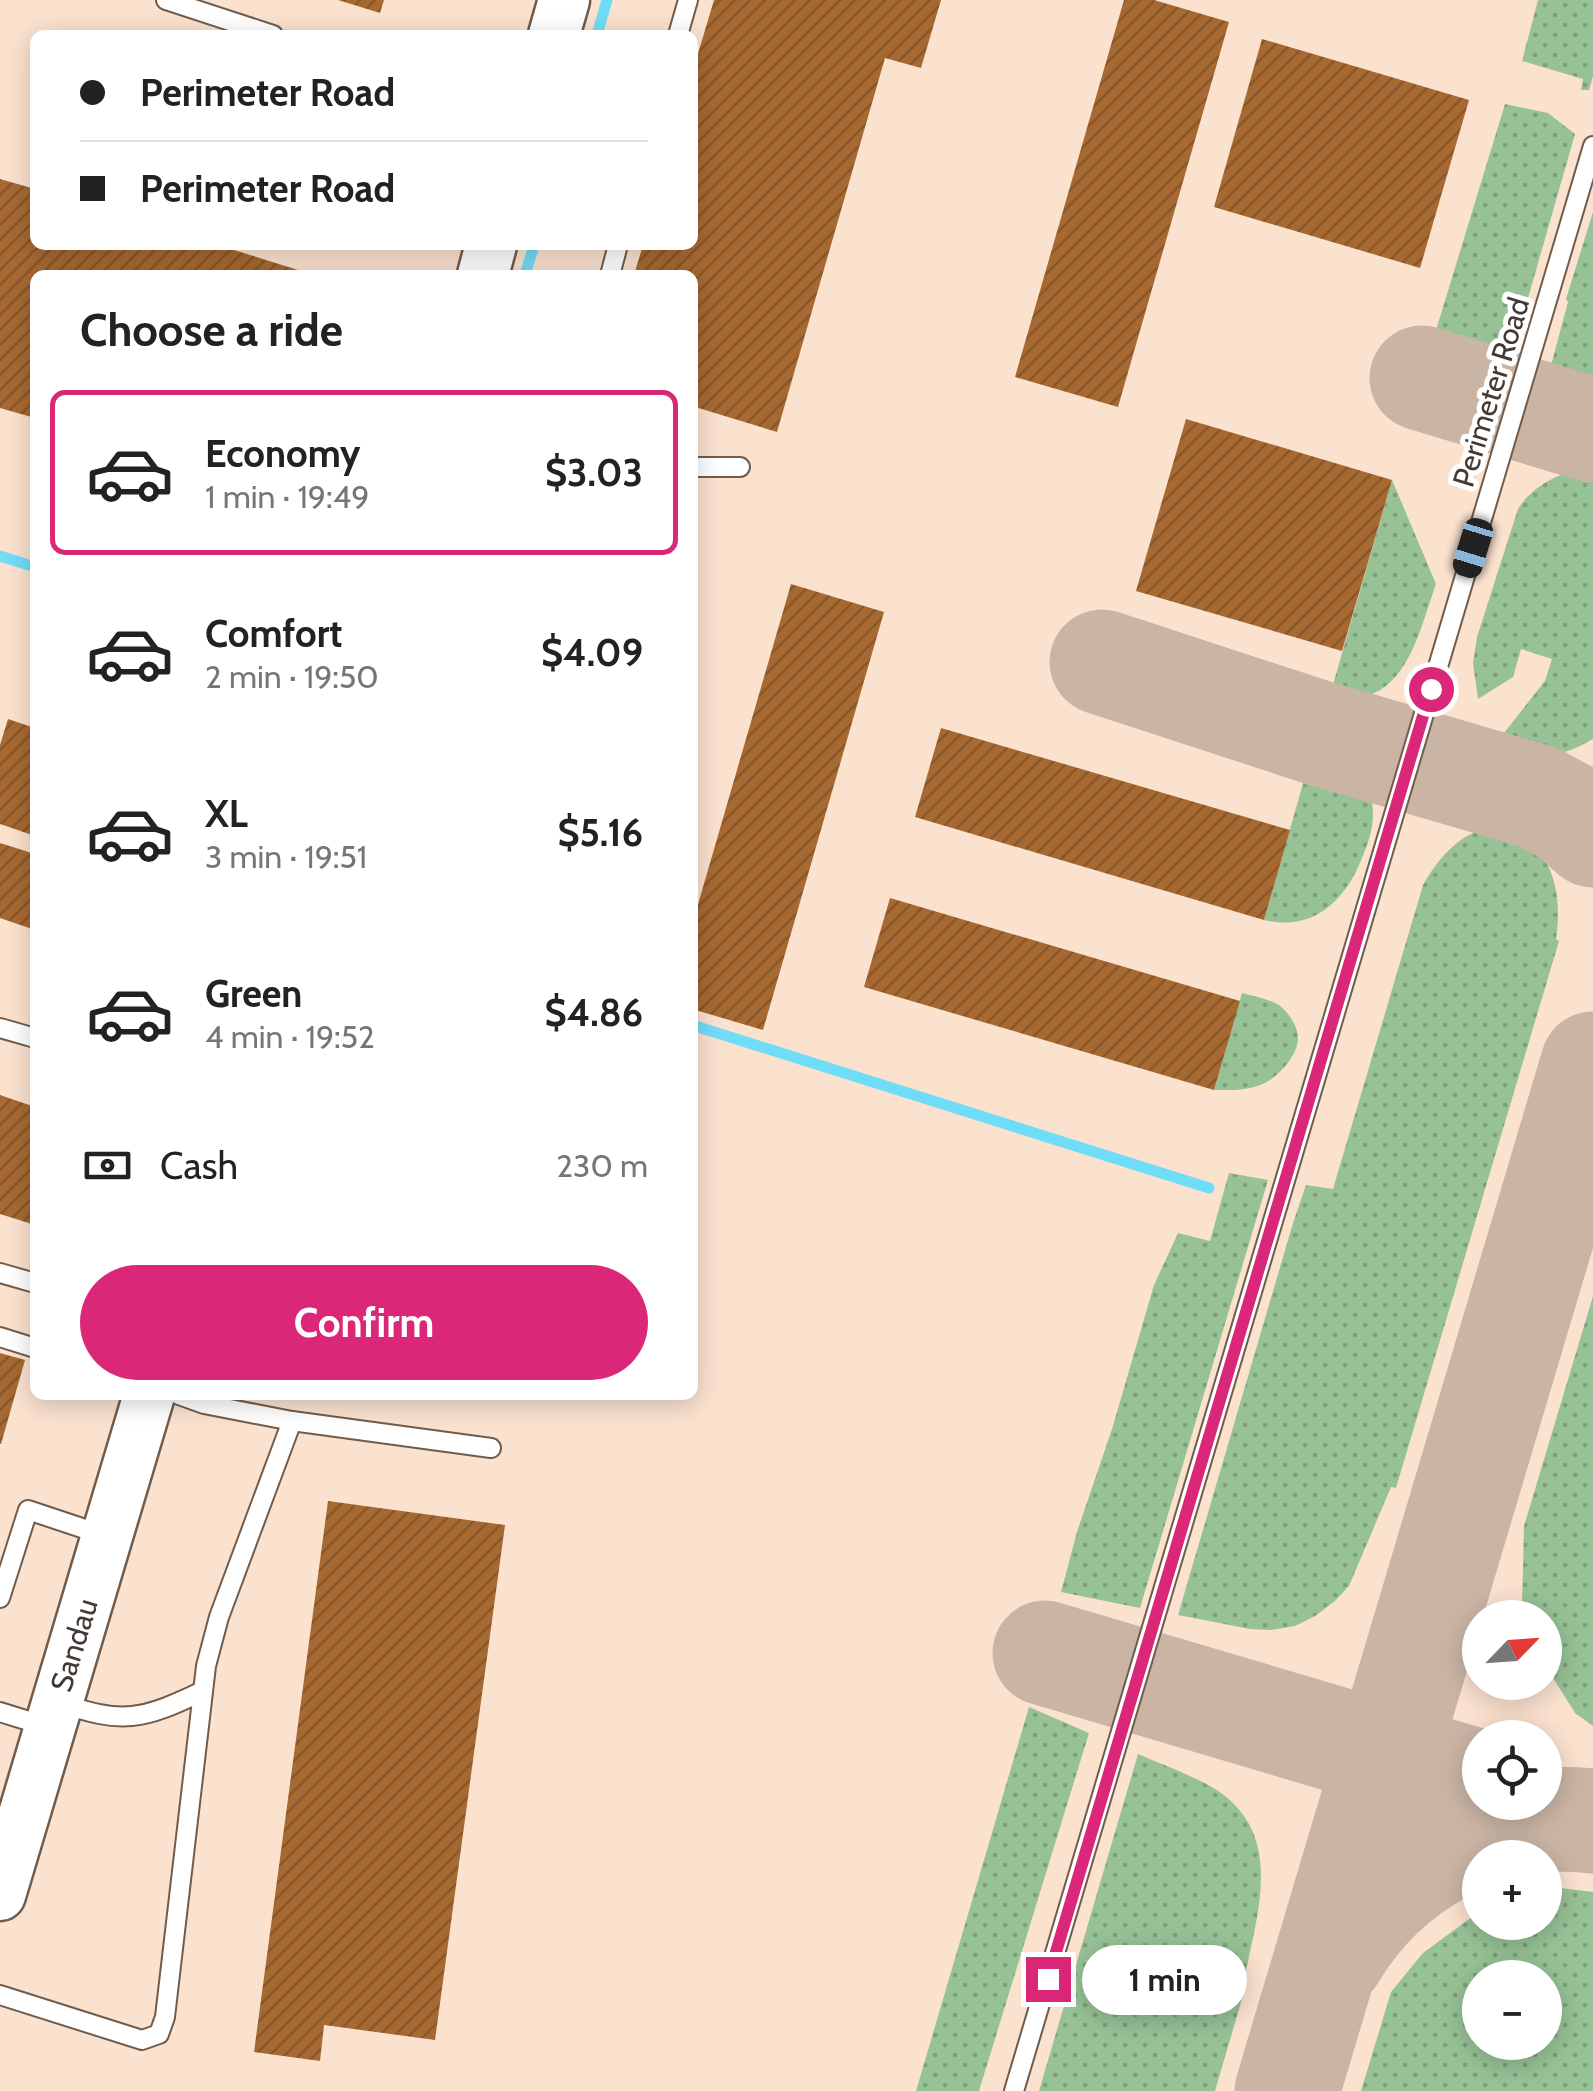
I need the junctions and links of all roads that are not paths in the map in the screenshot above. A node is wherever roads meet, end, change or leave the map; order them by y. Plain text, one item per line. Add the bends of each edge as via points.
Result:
1 (166, 0) edge
2 (564, 0) edge
3 (688, 0) edge
4 (257, 30) edge
5 (555, 30) edge
6 (679, 30) edge
7 (1593, 146) edge
8 (698, 467) edge
9 (740, 467) dead end
10 (0, 1028) edge
11 (30, 1037) edge
12 (0, 1272) edge
13 (30, 1281) edge
14 (0, 1337) edge
15 (30, 1346) edge
16 (148, 1400) edge
17 (193, 1400) edge
18 (292, 1421) junction
19 (492, 1448) dead end
20 (107, 1536) junction
21 (0, 1598) edge
22 (203, 1691) junction
23 (0, 1712) edge
24 (54, 1715) junction
25 (0, 1895) edge
26 (0, 1995) edge
27 (1014, 2091) edge

1 - 4 lane
2 - 5 street
3 - 6 lane
7 - 27 lane, Perimeter Road
8 - 9 lane
10 - 11 lane
12 - 13 lane
14 - 15 lane
16 - 20 street, Sandau
17 - 18 lane
18 - 19 lane
18 - 22 lane via 219,1617
20 - 21 lane via 28,1510
20 - 24 street, Sandau
22 - 24 lane via 123,1718
22 - 26 lane via 158,2034 142,2040
23 - 24 lane
24 - 25 street, Sandau

